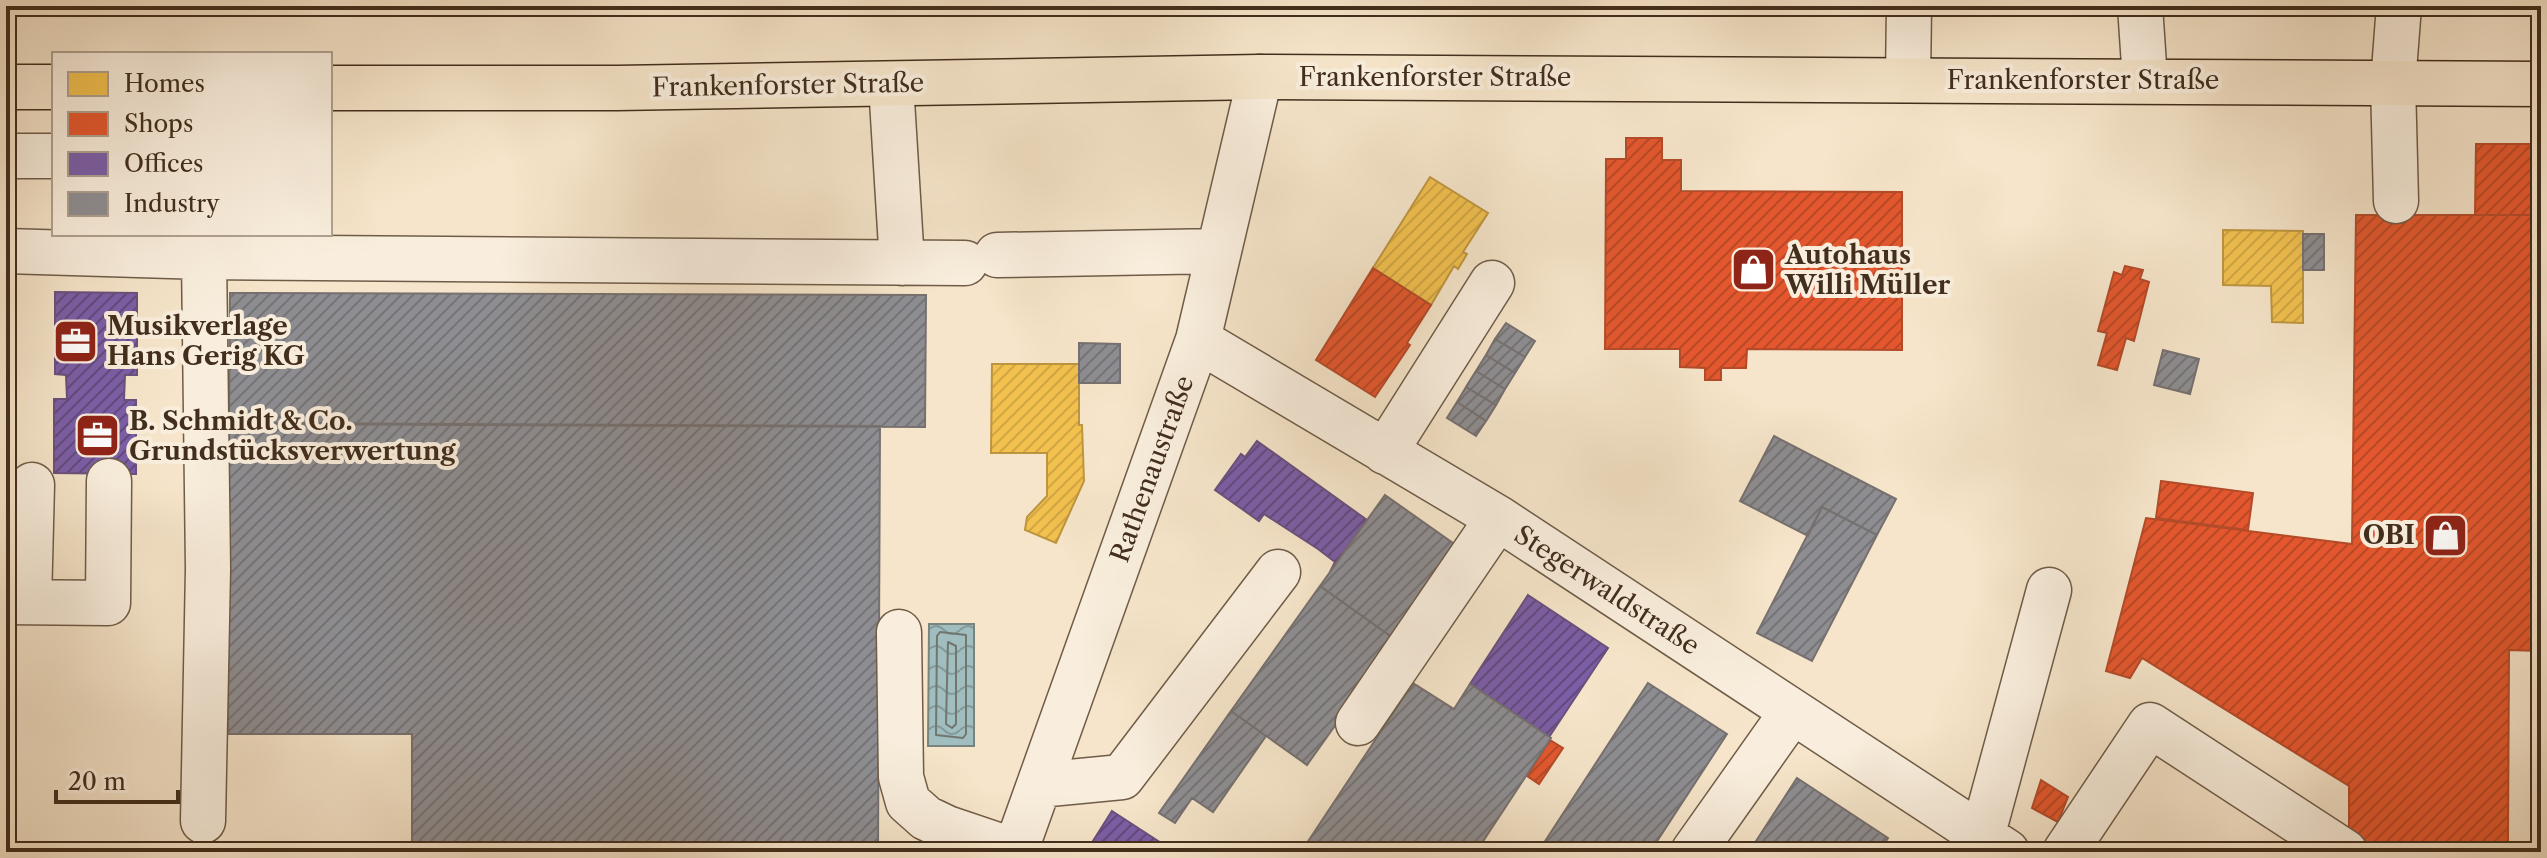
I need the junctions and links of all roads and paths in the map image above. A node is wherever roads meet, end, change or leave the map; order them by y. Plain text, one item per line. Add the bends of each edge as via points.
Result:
1 (1909, 6) edge
2 (2140, 6) edge
3 (2399, 6) edge
4 (1260, 77) junction
5 (1908, 80) junction
6 (2145, 80) junction
7 (2393, 83) junction
8 (891, 84) junction
9 (2541, 84) edge
10 (6, 87) edge
11 (52, 87) edge
12 (332, 88) edge
13 (6, 156) edge
14 (52, 156) edge
15 (2396, 201) dead end
16 (86, 243) edge
17 (204, 245) edge
18 (6, 251) edge
19 (1219, 251) junction
20 (902, 263) junction
21 (1492, 283) dead end
22 (1198, 340) junction
23 (1385, 452) junction
24 (109, 481) dead end
25 (32, 485) dead end
26 (1498, 518) junction
27 (1278, 572) dead end
28 (2049, 590) dead end
29 (18, 602) edge
30 (899, 632) dead end
31 (1792, 712) junction
32 (1358, 723) dead end
33 (1039, 785) junction
34 (203, 821) dead end
35 (1988, 845) edge
36 (1015, 852) edge
37 (1693, 852) edge
38 (2065, 852) edge
39 (2345, 852) edge

1 - 5 street
2 - 6 street
3 - 7 street
4 - 5 main road, Frankenforster Straße
4 - 8 main road, Frankenforster Straße
4 - 19 street, Rathenaustraße
5 - 6 main road, Frankenforster Straße
6 - 7 main road, Frankenforster Straße
7 - 9 main road, Frankenforster Straße
7 - 15 street
8 - 12 main road, Frankenforster Straße
8 - 20 street
10 - 11 main road
13 - 14 street
16 - 17 street
16 - 18 street
17 - 20 street
17 - 34 street via 208,569
19 - 20 street
19 - 22 street, Rathenaustraße
21 - 23 street
22 - 23 street, Stegerwaldstraße
22 - 33 street, Rathenaustraße
23 - 26 street, Stegerwaldstraße
24 - 29 street via 108,603
25 - 29 street
26 - 31 street, Stegerwaldstraße
26 - 32 street
27 - 33 street via 1122,777
28 - 35 street
30 - 36 street via 901,777 908,802 947,828
31 - 35 street, Stegerwaldstraße
31 - 37 street
33 - 36 street, Rathenaustraße
38 - 39 street via 2150,725

